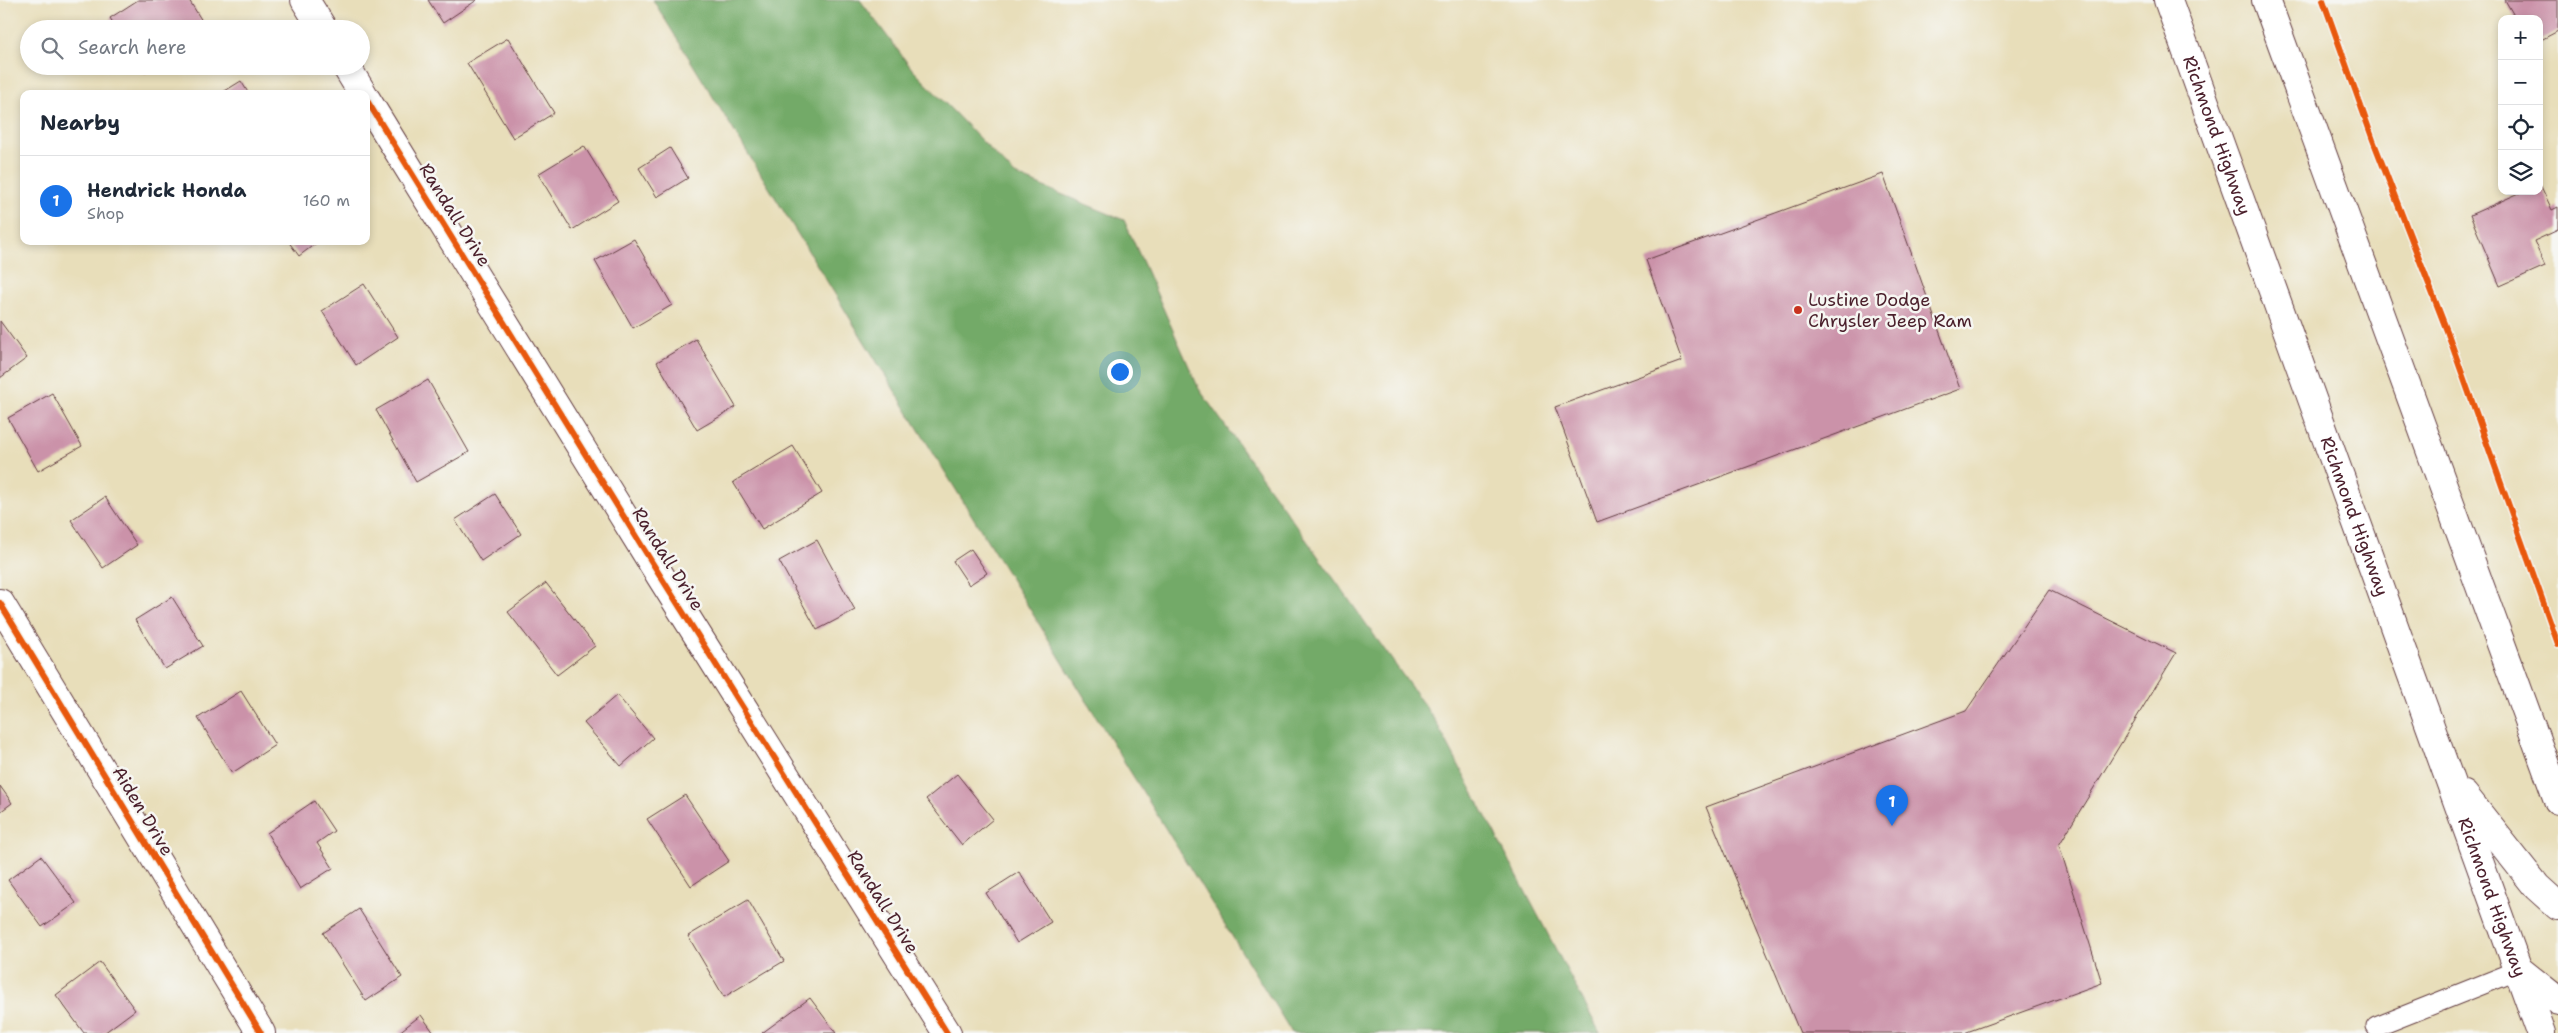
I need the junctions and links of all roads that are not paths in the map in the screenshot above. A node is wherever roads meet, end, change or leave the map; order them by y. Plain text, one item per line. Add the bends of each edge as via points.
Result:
1 (305, 0) edge
2 (2168, 0) edge
3 (2266, 0) edge
4 (317, 20) edge
5 (351, 75) edge
6 (361, 90) edge
7 (370, 105) edge
8 (0, 603) edge
9 (2449, 776) junction
10 (2558, 800) edge
11 (2558, 906) edge
12 (2519, 970) junction
13 (2558, 1001) edge
14 (2376, 1027) dead end
15 (261, 1033) edge
16 (947, 1033) edge
17 (2541, 1033) edge

1 - 4 main road
2 - 9 main road, Richmond Highway
3 - 10 main road
5 - 6 main road
7 - 16 main road, Randall Drive
8 - 15 main road, Aiden Drive
9 - 11 main road via 2537,887
9 - 12 main road, Richmond Highway
12 - 13 main road
12 - 14 lane
12 - 17 main road, Richmond Highway

